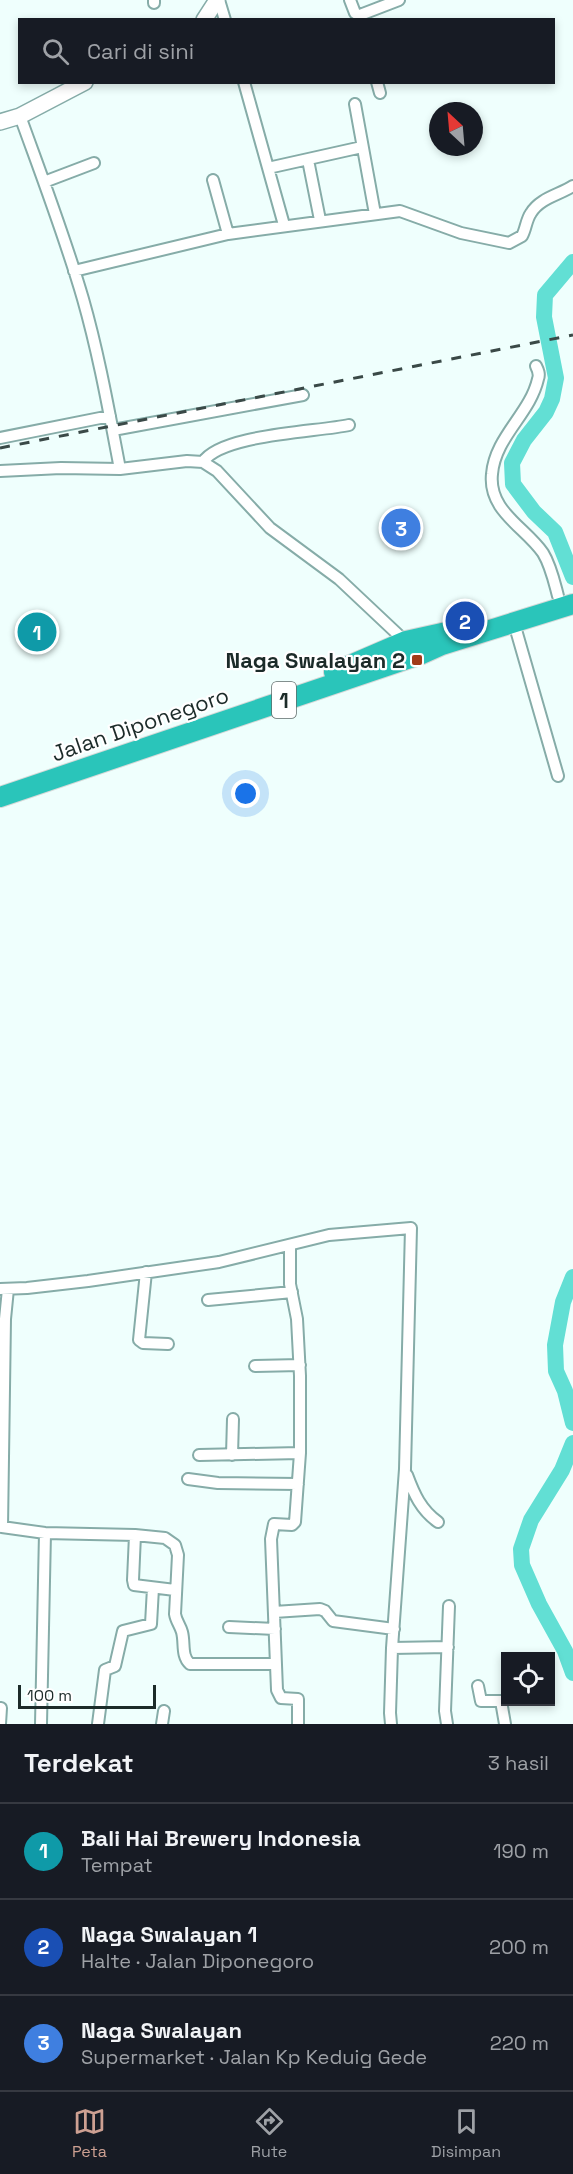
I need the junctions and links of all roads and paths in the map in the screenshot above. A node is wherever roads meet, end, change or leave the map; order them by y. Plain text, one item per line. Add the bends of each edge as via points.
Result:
1 (218, 0) edge
2 (350, 0) edge
3 (395, 1) edge
4 (360, 17) edge
5 (205, 18) edge
6 (224, 18) edge
7 (81, 84) edge
8 (245, 84) edge
9 (355, 104) dead end
10 (20, 116) junction
11 (0, 122) edge
12 (362, 147) junction
13 (308, 160) junction
14 (94, 162) dead end
15 (268, 168) junction
16 (213, 180) dead end
17 (44, 182) junction
18 (573, 186) edge
19 (375, 214) junction
20 (320, 220) junction
21 (284, 225) junction
22 (228, 234) junction
23 (74, 271) junction
24 (536, 366) dead end
25 (303, 395) dead end
26 (110, 416) junction
27 (349, 426) dead end
28 (112, 430) junction
29 (0, 438) edge
30 (204, 462) junction
31 (120, 469) junction
32 (0, 471) edge
33 (567, 598) edge
34 (512, 617) junction
35 (409, 649) junction
36 (558, 776) dead end
37 (0, 784) edge
38 (0, 797) edge
39 (290, 1245) junction
40 (146, 1272) junction
41 (4, 1289) edge
42 (292, 1292) junction
43 (208, 1300) dead end
44 (168, 1344) dead end
45 (300, 1365) junction
46 (255, 1366) dead end
47 (2, 1400) edge
48 (233, 1419) dead end
49 (300, 1452) junction
50 (199, 1455) dead end
51 (232, 1455) junction
52 (405, 1470) junction
53 (188, 1479) dead end
54 (298, 1484) junction
55 (438, 1522) dead end
56 (45, 1533) junction
57 (135, 1535) junction
58 (153, 1588) junction
59 (175, 1590) junction
60 (449, 1606) dead end
61 (274, 1612) junction
62 (229, 1627) dead end
63 (275, 1629) junction
64 (394, 1629) junction
65 (448, 1647) junction
66 (392, 1648) junction
67 (276, 1664) junction
68 (478, 1686) dead end
69 (1, 1708) edge
70 (164, 1711) dead end
71 (0, 1724) edge
72 (41, 1724) edge
73 (98, 1724) edge
74 (162, 1724) edge
75 (298, 1724) edge
76 (391, 1724) edge
77 (447, 1724) edge
78 (505, 1724) edge

1 - 5 street
1 - 6 street
2 - 4 street
3 - 4 street
7 - 10 street
8 - 15 street
9 - 12 street
10 - 11 street
10 - 17 street
12 - 13 street
12 - 19 street
13 - 15 street
13 - 20 street
14 - 17 street
15 - 21 street
16 - 22 street
17 - 23 street
18 - 19 street via 534,208 522,236 509,243 460,233 400,211
19 - 20 street
20 - 21 street
21 - 22 street
22 - 23 street
23 - 26 street
24 - 33 street via 538,380 495,459 491,485 502,509 541,550
25 - 28 street
26 - 28 street
26 - 29 street
27 - 30 street via 257,439 213,452
28 - 31 street
30 - 31 street
30 - 35 street via 218,471 270,528 339,579
31 - 32 street
33 - 34 highway, Jalan Diponegoro / 1
34 - 35 highway, Jalan Diponegoro / 1 via 442,645
34 - 36 street
35 - 37 highway, Jalan Diponegoro / 1
35 - 38 highway, Jalan Diponegoro / 1
39 - 40 street via 219,1262
39 - 42 street
39 - 52 street via 343,1233 411,1228
40 - 41 street
40 - 44 street via 139,1340
41 - 47 street
42 - 43 street
42 - 45 street
45 - 46 street
45 - 49 street
47 - 56 street via 1,1524 5,1528
48 - 51 street
49 - 51 street
49 - 54 street
50 - 51 street
52 - 55 street via 415,1497
52 - 64 street
53 - 54 street
54 - 61 street via 295,1522 272,1527
56 - 57 street
56 - 72 street
57 - 58 street via 133,1583 136,1587
57 - 59 street via 165,1538 174,1545 178,1555
58 - 59 street
58 - 73 street via 151,1624 123,1631 115,1666 105,1670
59 - 67 street via 177,1623 190,1664
60 - 65 street
61 - 63 street
61 - 64 street via 320,1609 333,1621
62 - 63 street
63 - 67 street
64 - 66 street
65 - 66 street
65 - 77 street
66 - 76 street
67 - 75 street via 278,1694 299,1701
68 - 78 street via 481,1701 501,1701
69 - 71 street
70 - 74 street

